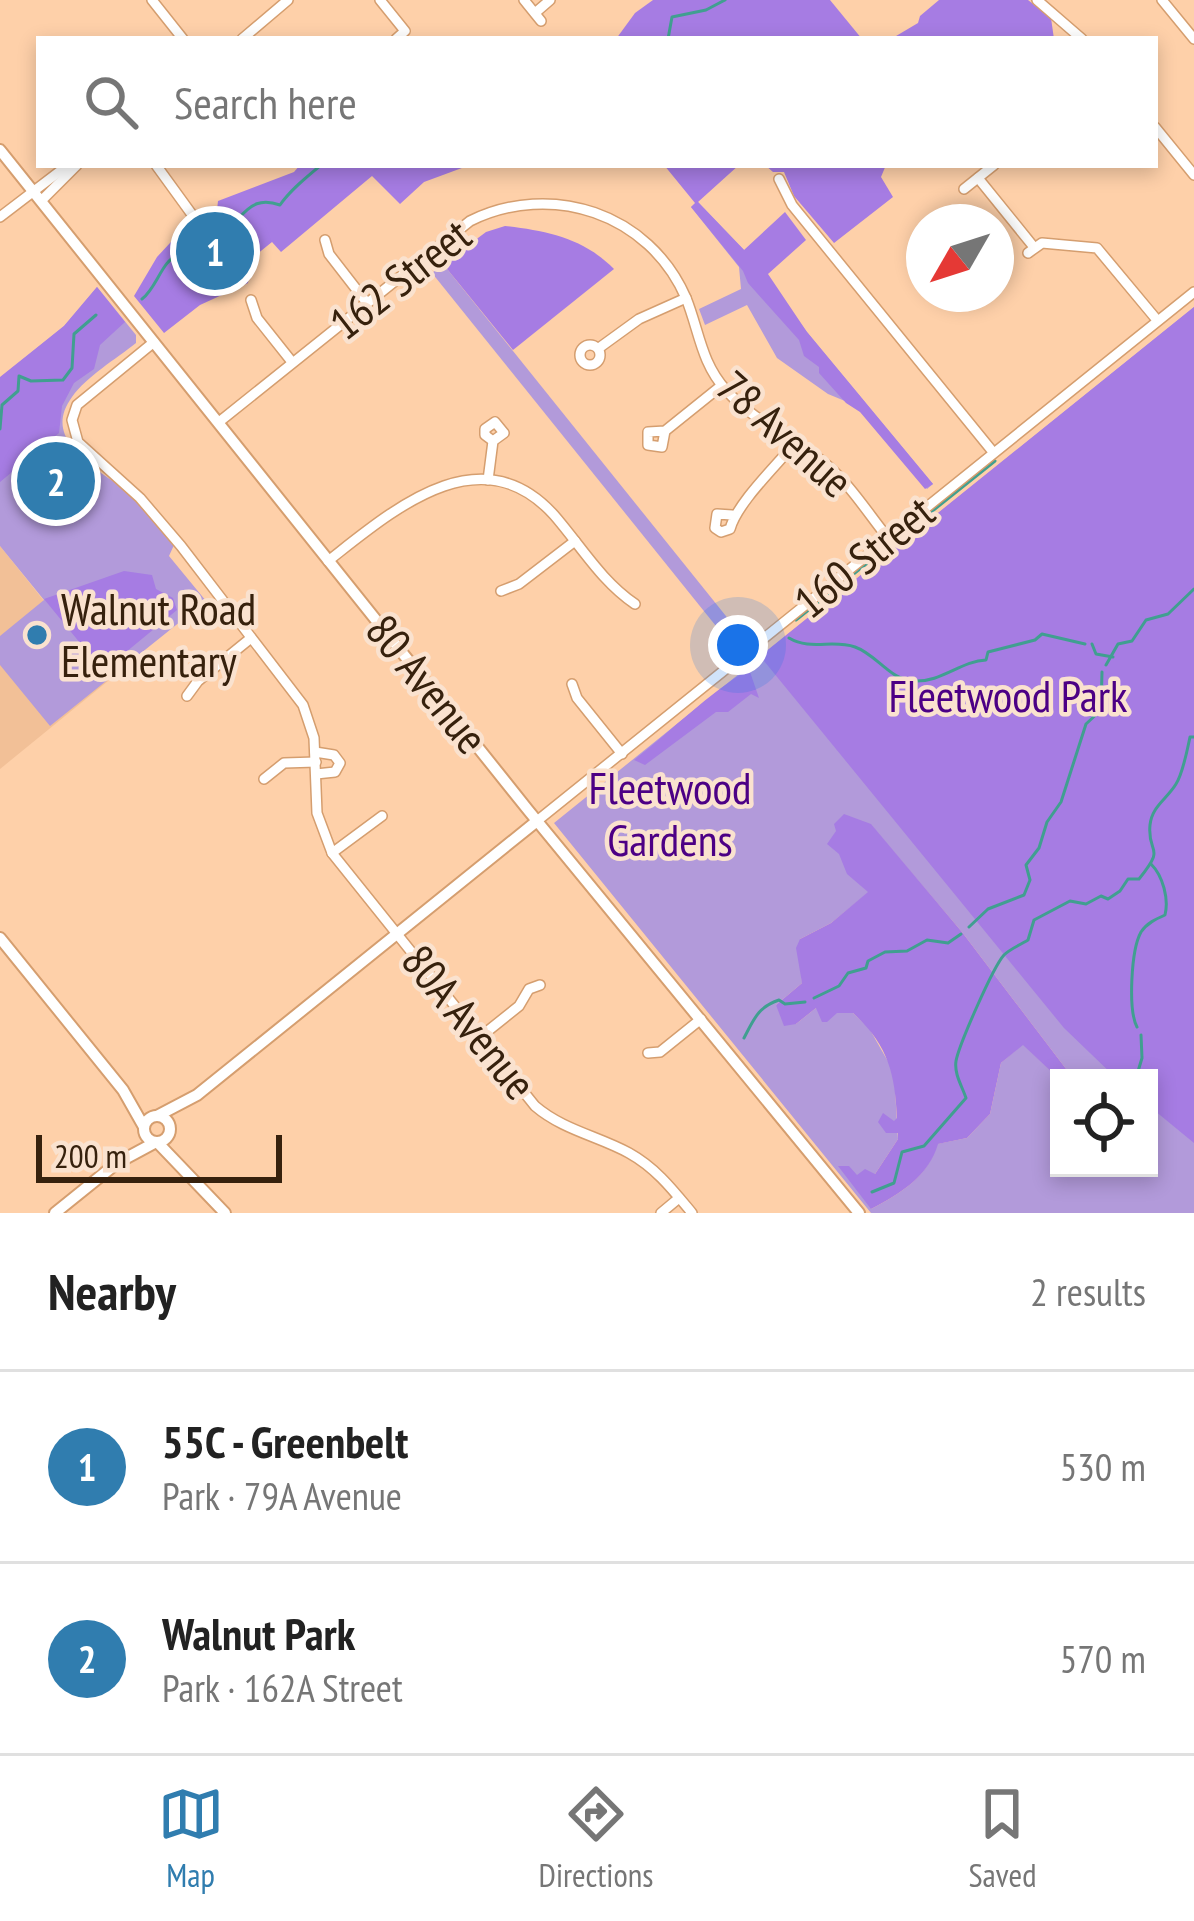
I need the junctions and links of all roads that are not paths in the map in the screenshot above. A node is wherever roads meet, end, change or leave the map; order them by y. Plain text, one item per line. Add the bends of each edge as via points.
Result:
1 (152, 0) edge
2 (288, 0) edge
3 (380, 0) edge
4 (524, 0) edge
5 (550, 0) edge
6 (1037, 0) edge
7 (1162, 0) edge
8 (400, 35) edge
9 (181, 36) edge
10 (246, 36) edge
11 (1079, 36) edge
12 (1194, 39) edge
13 (1158, 132) edge
14 (0, 150) edge
15 (69, 168) edge
16 (158, 168) edge
17 (990, 168) edge
18 (1194, 175) edge
19 (978, 178) junction
20 (779, 179) dead end
21 (964, 189) dead end
22 (37, 196) junction
23 (193, 216) dead end
24 (0, 217) edge
25 (605, 218) joint
26 (325, 240) dead end
27 (1194, 292) edge
28 (686, 298) junction
29 (251, 300) dead end
30 (367, 303) junction
31 (1157, 320) junction
32 (154, 342) junction
33 (599, 348) dead end
34 (292, 362) junction
35 (722, 386) junction
36 (219, 422) junction
37 (665, 431) dead end
38 (493, 441) dead end
39 (795, 443) junction
40 (993, 452) junction
41 (488, 479) junction
42 (732, 514) dead end
43 (888, 538) junction
44 (575, 541) junction
45 (328, 561) junction
46 (501, 591) dead end
47 (635, 604) dead end
48 (251, 638) junction
49 (572, 684) dead end
50 (187, 696) dead end
51 (622, 754) junction
52 (316, 763) junction
53 (264, 779) dead end
54 (382, 816) dead end
55 (537, 821) junction
56 (332, 853) junction
57 (398, 935) junction
58 (0, 938) edge
59 (540, 985) dead end
60 (700, 1019) junction
61 (479, 1038) junction
62 (648, 1054) dead end
63 (125, 1093) junction
64 (197, 1095) junction
65 (156, 1116) junction
66 (144, 1127) junction
67 (170, 1130) junction
68 (157, 1142) junction
69 (117, 1163) junction
70 (192, 1174) junction
71 (679, 1198) junction
72 (854, 1211) edge
73 (55, 1213) edge
74 (225, 1213) edge
75 (661, 1213) edge
76 (692, 1213) edge

1 - 9 street
2 - 10 street
3 - 8 street
4 - 5 street via 538,17
6 - 11 street
7 - 12 street
13 - 18 street
14 - 22 street, 80 Avenue
15 - 22 street
16 - 23 street
17 - 19 street
19 - 21 street
19 - 31 street via 1030,249 1097,248
20 - 40 street
22 - 24 street
22 - 32 street, 80 Avenue
25 - 28 street, 78 Avenue via 649,245
25 - 30 street, 162 Street via 560,204 512,204 460,228
26 - 30 street
27 - 31 street, 160 Street
28 - 33 street
28 - 35 street, 78 Avenue
29 - 34 street
30 - 34 street, 162 Street
31 - 40 street, 160 Street
32 - 36 street, 80 Avenue
32 - 48 street, 80A Avenue via 75,409 74,435 140,498
34 - 36 street, 162 Street
35 - 37 street
35 - 39 street, 78 Avenue
36 - 45 street, 80 Avenue
38 - 41 street
39 - 42 street
39 - 43 street, 78 Avenue via 834,471
40 - 43 street, 160 Street
41 - 44 street via 539,501
41 - 45 street via 420,494
43 - 51 street, 160 Street
44 - 46 street
44 - 47 street
45 - 55 street, 80 Avenue
48 - 50 street
48 - 52 street, 80A Avenue via 303,705
49 - 51 street
51 - 55 street, 160 Street
52 - 53 street via 284,763
52 - 56 street, 80A Avenue via 317,813
54 - 56 street
55 - 57 street, 160 Street
55 - 60 street, 80 Avenue
56 - 57 street, 80A Avenue
57 - 61 street, 80A Avenue
57 - 64 street, 160 Street
58 - 63 street
59 - 61 street
60 - 62 street
60 - 72 street, 80 Avenue
61 - 71 street, 80A Avenue via 542,1112 637,1158
63 - 65 street
63 - 66 street
64 - 65 street, 160 Street
64 - 67 street, 160 Street
65 - 66 street
65 - 67 street
66 - 68 street
66 - 69 street
67 - 68 street
67 - 70 street
68 - 69 street
68 - 70 street
69 - 73 street
70 - 74 street
71 - 75 street
71 - 76 street, 80A Avenue

